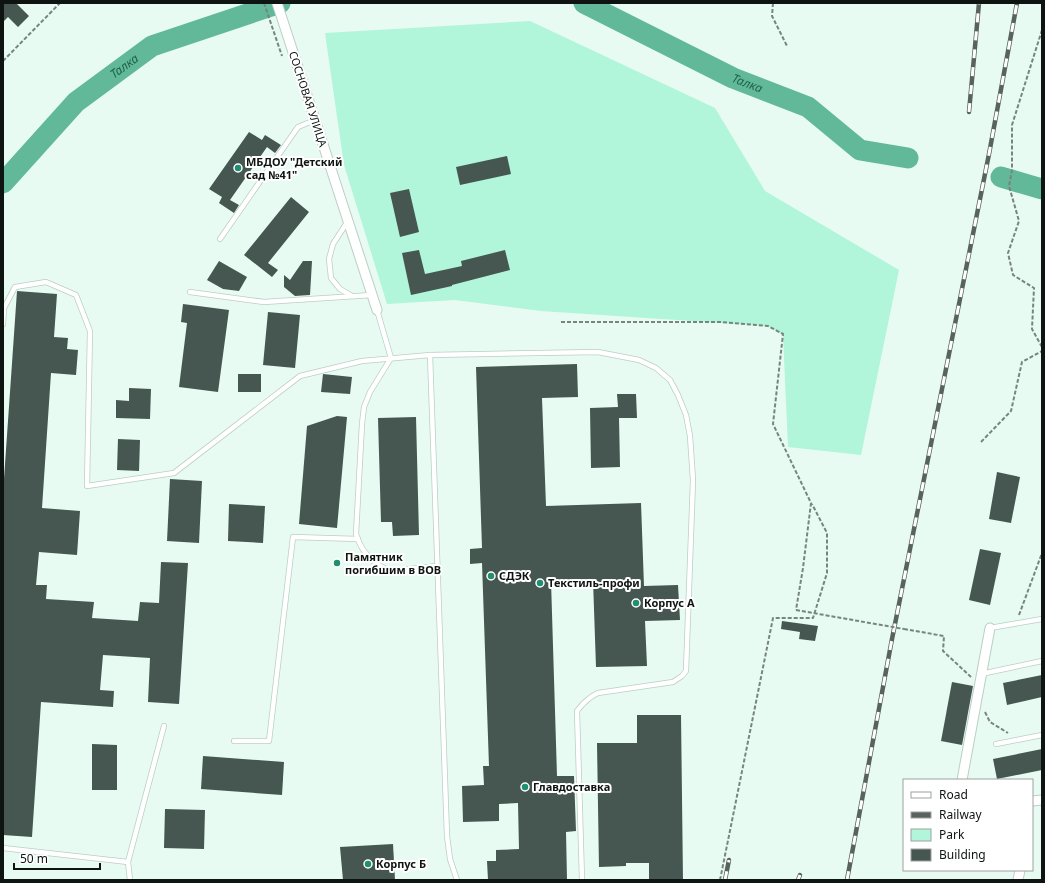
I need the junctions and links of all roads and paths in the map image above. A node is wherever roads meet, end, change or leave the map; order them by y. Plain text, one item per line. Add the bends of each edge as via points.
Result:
1 (60, 3) edge
2 (264, 3) edge
3 (277, 3) edge
4 (773, 3) edge
5 (1042, 30) edge
6 (274, 32) dead end
7 (787, 46) dead end
8 (3, 61) edge
9 (315, 120) junction
10 (348, 221) junction
11 (220, 239) dead end
12 (190, 292) dead end
13 (372, 295) junction
14 (352, 296) junction
15 (377, 310) joint
16 (561, 322) dead end
17 (3, 324) edge
18 (1042, 347) edge
19 (1042, 351) edge
20 (430, 355) junction
21 (391, 358) junction
22 (981, 442) dead end
23 (811, 503) junction
24 (358, 539) junction
25 (1042, 553) edge
26 (437, 566) junction
27 (1042, 619) edge
28 (1016, 623) junction
29 (990, 628) joint
30 (1042, 661) edge
31 (981, 674) junction
32 (979, 684) junction
33 (977, 697) junction
34 (164, 726) dead end
35 (1042, 735) edge
36 (1018, 740) junction
37 (234, 741) dead end
38 (996, 744) dead end
39 (962, 779) edge
40 (3, 848) edge
41 (128, 862) junction
42 (130, 880) edge
43 (457, 880) edge
44 (582, 880) edge
45 (720, 880) edge

1 - 8 path
2 - 6 path
3 - 9 street, СОСНОВАЯ УЛИЦА
4 - 7 path via 772,16
5 - 18 path via 1012,125 1012,170 1009,186 1019,221 1008,253 1013,276 1034,288 1032,329
9 - 10 street, СОСНОВАЯ УЛИЦА
9 - 11 lane via 298,127
10 - 13 street, СОСНОВАЯ УЛИЦА
10 - 14 lane via 333,244 329,259 331,278 340,289
12 - 14 lane via 264,302
13 - 14 lane
13 - 15 street, СОСНОВАЯ УЛИЦА
15 - 21 lane
16 - 23 path via 720,322 768,326 783,334 773,424
17 - 21 lane via 4,308 15,287 46,282 76,295 90,331 87,486 174,473 300,376 362,361
19 - 22 path via 1022,362 1011,411
20 - 21 lane
20 - 26 lane
20 - 44 lane via 598,352 639,360 656,368 670,380 686,415 690,436 692,480 686,671 673,682 598,693 591,696 577,711
21 - 24 lane via 364,407 357,510
23 - 32 path, bridge via 796,610 944,636 943,651
23 - 45 path via 827,532 827,573 813,618 773,618
24 - 26 lane via 369,558 384,569 391,571
24 - 37 lane via 293,537 269,741
25 - 28 path
26 - 43 lane via 447,836 450,859
27 - 28 lane
28 - 29 lane
29 - 31 street
30 - 31 lane
31 - 32 street
32 - 33 street
33 - 36 path via 990,722
33 - 39 street
34 - 41 lane
35 - 36 lane
36 - 38 lane
40 - 41 lane
41 - 42 lane

